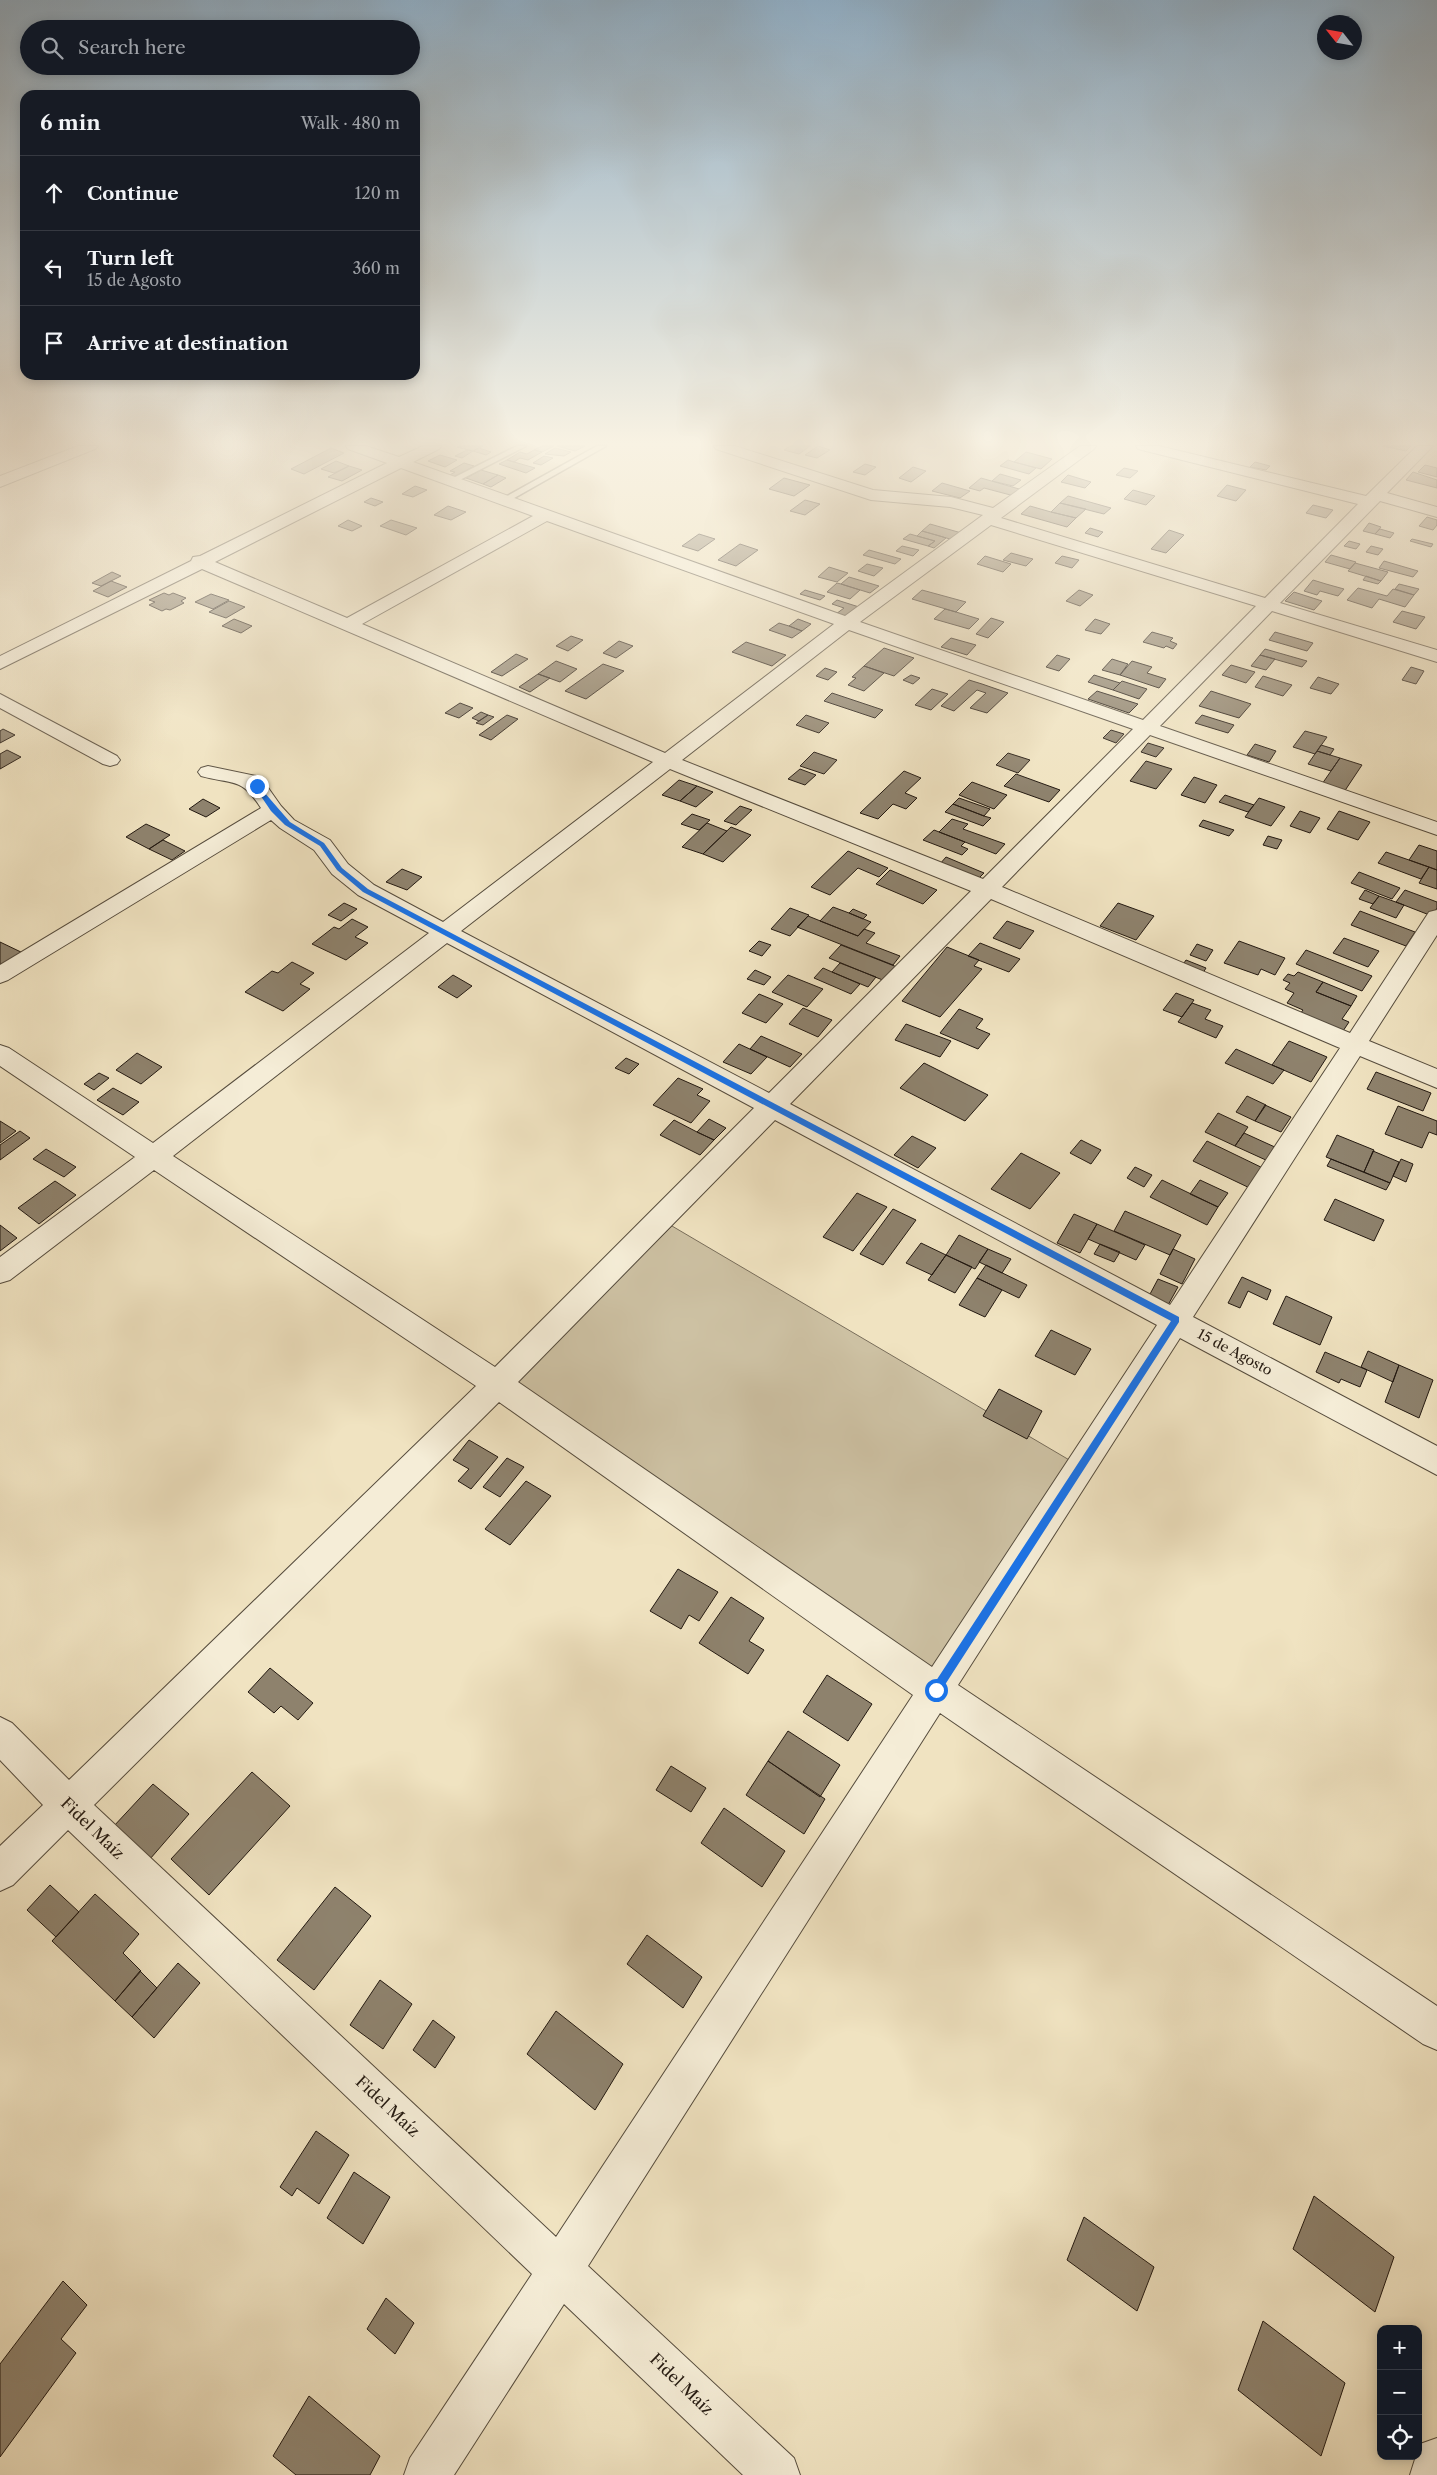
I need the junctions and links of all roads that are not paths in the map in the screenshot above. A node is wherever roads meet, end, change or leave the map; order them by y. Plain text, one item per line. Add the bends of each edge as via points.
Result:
1 (198, 562) edge
2 (200, 562) edge
3 (462, 562) edge
4 (674, 562) edge
5 (931, 562) edge
6 (1137, 562) edge
7 (1310, 562) edge
8 (1269, 603) junction
9 (847, 624) junction
10 (347, 625) junction
11 (1437, 656) edge
12 (0, 663) edge
13 (0, 700) edge
14 (1146, 728) junction
15 (110, 760) dead end
16 (667, 762) junction
17 (208, 772) dead end
18 (274, 810) junction
19 (1437, 830) edge
20 (987, 889) junction
21 (1437, 917) edge
22 (446, 932) junction
23 (0, 976) edge
24 (1354, 1045) junction
25 (0, 1054) edge
26 (1437, 1079) edge
27 (771, 1107) junction
28 (154, 1156) junction
29 (0, 1272) edge
30 (1176, 1320) junction
31 (497, 1384) junction
32 (1437, 1461) edge
33 (936, 1690) junction
34 (0, 1735) edge
35 (67, 1804) junction
36 (0, 1872) edge
37 (1437, 2030) edge
38 (560, 2269) junction
39 (1437, 2461) edge
40 (427, 2475) edge
41 (777, 2475) edge
42 (1433, 2475) edge

1 - 12 street
2 - 10 street
3 - 10 street
4 - 9 street
5 - 9 street
6 - 8 street
7 - 8 street
8 - 11 street
8 - 14 street
9 - 14 street
9 - 16 street
10 - 16 street
13 - 15 street
14 - 19 street
14 - 20 street
16 - 20 street
16 - 22 street
17 - 18 street, 15 de Agosto via 249,780
18 - 22 street, 15 de Agosto via 287,824 322,845 340,869 366,890
18 - 23 street
20 - 24 street
20 - 27 street
21 - 24 street
22 - 27 street, 15 de Agosto
22 - 28 street
24 - 26 street
24 - 30 street
25 - 28 street
27 - 30 street, 15 de Agosto
27 - 31 street
28 - 29 street
28 - 31 street
30 - 32 street, 15 de Agosto
30 - 33 street
31 - 33 street
31 - 35 street
33 - 37 street
33 - 38 street
34 - 35 street, Fidel Maíz
35 - 36 street
35 - 38 street, Fidel Maíz
38 - 40 street
38 - 41 street, Fidel Maíz
39 - 42 street

